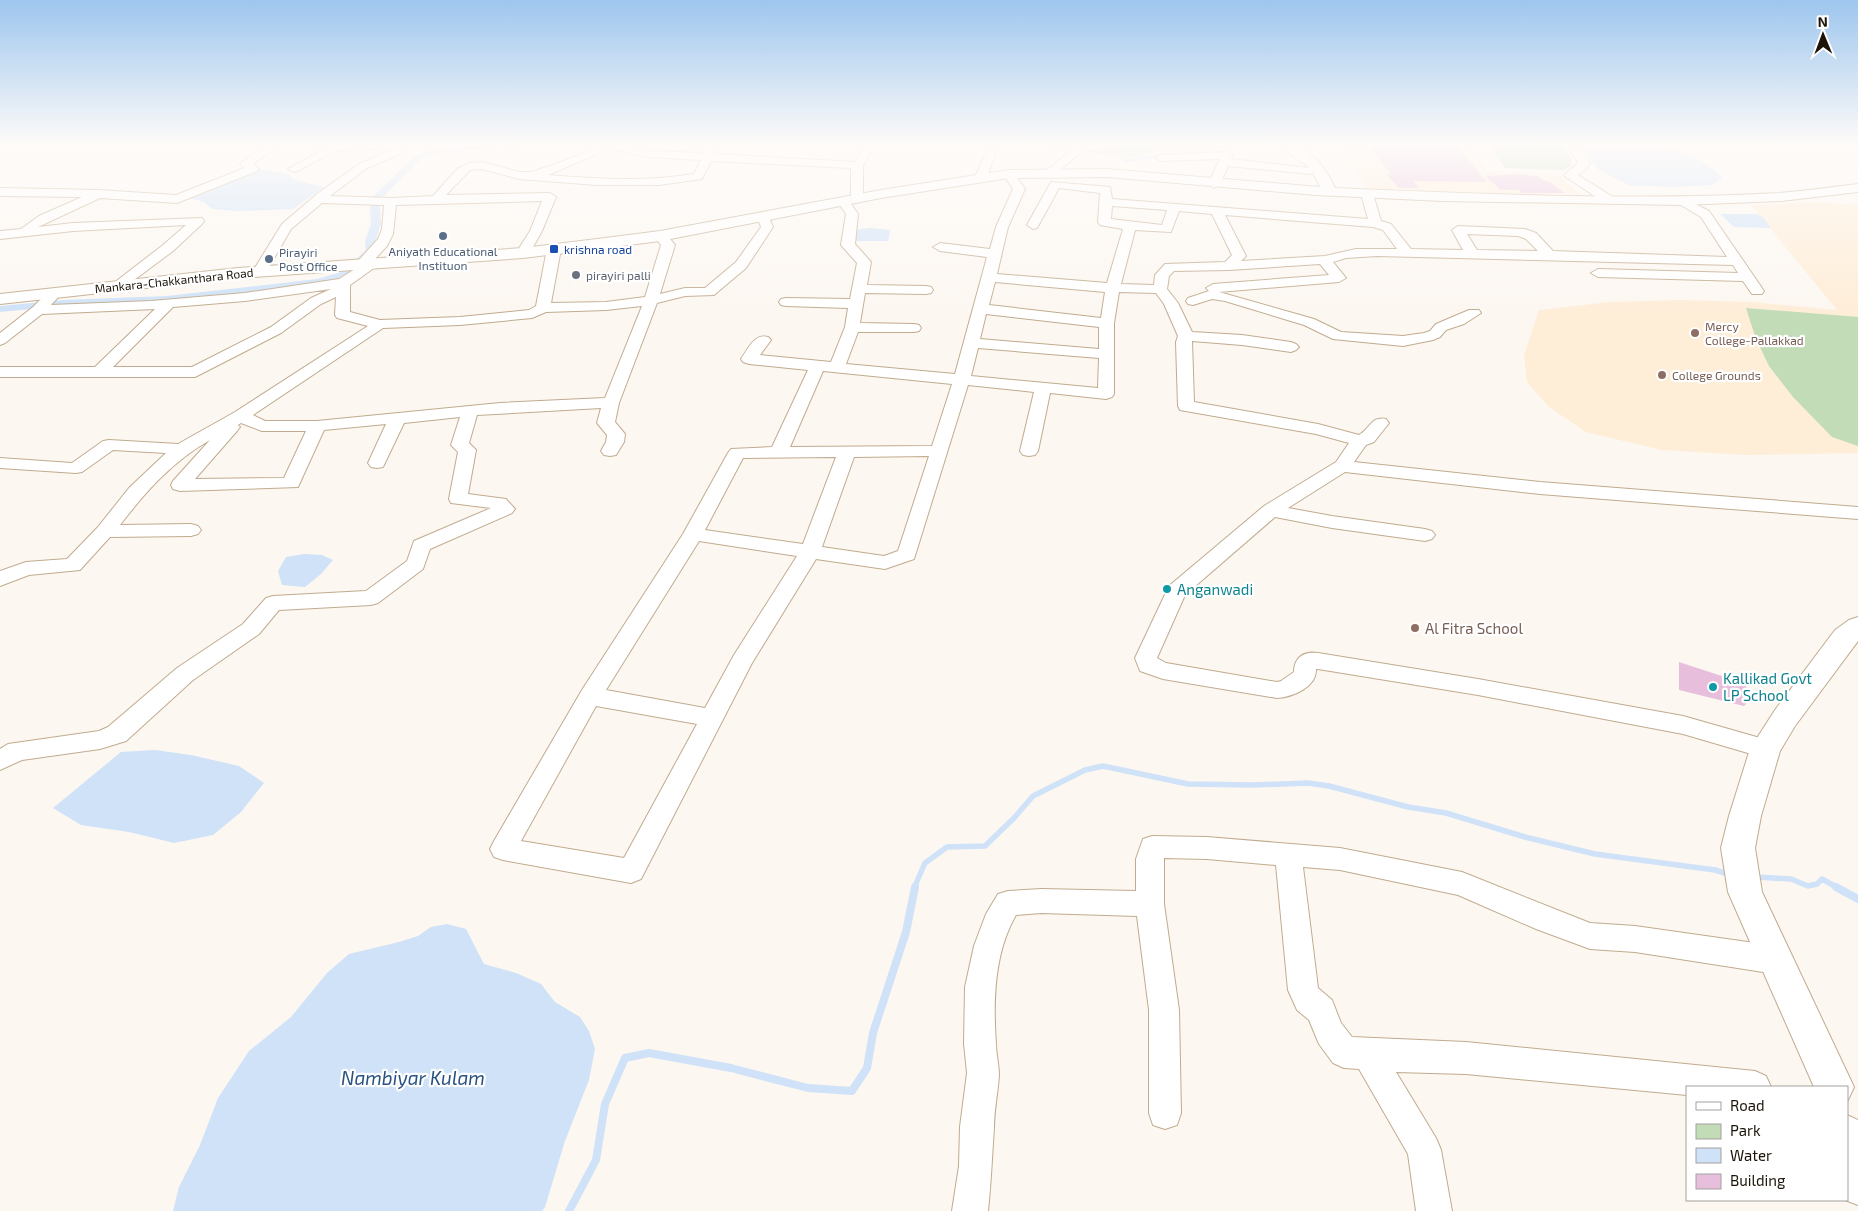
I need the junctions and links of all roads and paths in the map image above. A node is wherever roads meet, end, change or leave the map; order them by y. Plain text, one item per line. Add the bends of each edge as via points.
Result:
1 (850, 200) edge
2 (87, 201) edge
3 (317, 201) edge
4 (356, 201) edge
5 (414, 201) edge
6 (549, 201) edge
7 (847, 201) edge
8 (1014, 201) edge
9 (1046, 201) edge
10 (1369, 201) edge
11 (1645, 201) edge
12 (1680, 201) junction
13 (1692, 201) edge
14 (1835, 201) edge
15 (392, 202) junction
16 (1106, 202) joint
17 (1858, 202) edge
18 (1174, 207) junction
19 (1217, 211) junction
20 (763, 216) junction
21 (1375, 224) junction
22 (1033, 225) dead end
23 (1130, 226) junction
24 (21, 234) junction
25 (0, 235) edge
26 (660, 236) junction
27 (940, 248) dead end
28 (554, 249) junction
29 (523, 253) junction
30 (1407, 253) junction
31 (1472, 253) junction
32 (996, 254) junction
33 (1549, 255) junction
34 (1328, 260) junction
35 (1736, 261) junction
36 (374, 263) junction
37 (1229, 266) junction
38 (260, 271) junction
39 (1598, 273) dead end
40 (926, 274) dead end
41 (989, 277) junction
42 (1747, 277) junction
43 (117, 286) junction
44 (343, 286) junction
45 (1113, 288) junction
46 (1160, 289) junction
47 (910, 290) junction
48 (926, 290) dead end
49 (1757, 291) dead end
50 (1211, 295) junction
51 (858, 296) junction
52 (0, 299) edge
53 (651, 300) junction
54 (1193, 301) dead end
55 (786, 302) dead end
56 (44, 303) junction
57 (168, 304) junction
58 (543, 308) junction
59 (981, 309) junction
60 (1474, 313) dead end
61 (1107, 323) junction
62 (380, 324) junction
63 (852, 327) junction
64 (914, 328) dead end
65 (1186, 336) junction
66 (0, 340) edge
67 (763, 340) dead end
68 (972, 343) junction
69 (1291, 347) dead end
70 (1106, 354) junction
71 (818, 365) junction
72 (837, 367) junction
73 (0, 372) edge
74 (99, 372) junction
75 (962, 379) junction
76 (1043, 387) junction
77 (611, 403) junction
78 (470, 411) junction
79 (241, 416) junction
80 (397, 419) junction
81 (1380, 423) dead end
82 (317, 426) junction
83 (1360, 441) junction
84 (181, 449) junction
85 (610, 451) dead end
86 (940, 451) junction
87 (1029, 451) dead end
88 (779, 452) junction
89 (847, 452) junction
90 (0, 463) edge
91 (377, 463) dead end
92 (1342, 466) junction
93 (1271, 510) junction
94 (1858, 513) edge
95 (105, 530) junction
96 (191, 530) dead end
97 (693, 534) junction
98 (1425, 535) dead end
99 (810, 552) junction
100 (0, 579) edge
101 (1854, 636) edge
102 (590, 696) junction
103 (712, 718) junction
104 (1765, 749) junction
105 (0, 760) edge
106 (1288, 855) junction
107 (1150, 904) junction
108 (1776, 960) junction
109 (1369, 1056) junction
110 (1746, 1086) edge
111 (1834, 1086) edge
112 (1165, 1114) dead end
113 (1848, 1140) edge
114 (1858, 1184) edge
115 (970, 1211) edge
116 (1434, 1211) edge

1 - 51 street via 852,214 848,246 864,262
2 - 24 street via 40,218
3 - 38 street via 286,227
4 - 15 street
5 - 15 street
6 - 29 street
7 - 20 main road, Mankara-Chakkanthara Road
8 - 32 street via 1002,227
9 - 22 street
10 - 21 street
11 - 12 main road, Mankara-Chakkanthara Road
12 - 13 main road, Mankara-Chakkanthara Road
12 - 35 street via 1705,214
14 - 17 main road
15 - 36 street via 382,245 365,261
16 - 18 street
16 - 23 street via 1104,222
18 - 19 street
18 - 23 street via 1167,229
19 - 21 street
19 - 37 street via 1239,256
20 - 26 main road, Mankara-Chakkanthara Road
20 - 53 street via 767,227 757,244 741,265 709,292 685,292
21 - 30 street via 1387,227
23 - 45 street
24 - 25 street
24 - 43 street via 73,226 198,221
26 - 28 main road, Mankara-Chakkanthara Road
26 - 53 street via 668,245
27 - 32 street
28 - 29 main road, Mankara-Chakkanthara Road
28 - 58 street
29 - 36 main road, Mankara-Chakkanthara Road
30 - 31 street
30 - 34 street via 1334,256
31 - 33 street
31 - 33 street via 1458,230 1520,232 1531,236
32 - 41 street
33 - 35 street
34 - 37 street
34 - 50 street via 1326,263 1339,278 1212,288
35 - 42 street
36 - 38 main road, Mankara-Chakkanthara Road
36 - 44 street
37 - 46 street via 1170,267 1162,275
38 - 43 main road, Mankara-Chakkanthara Road
39 - 42 street
40 - 47 street
41 - 45 street
41 - 59 street
42 - 49 street
43 - 56 main road, Mankara-Chakkanthara Road
44 - 57 street
44 - 62 street via 342,315
44 - 74 street via 276,330 194,372
45 - 46 street
45 - 61 street
46 - 65 street via 1171,303
47 - 48 street
47 - 51 street
50 - 54 street
50 - 60 street via 1309,322 1338,336 1403,341 1428,337 1441,327
51 - 55 street
51 - 63 street
52 - 56 main road, Mankara-Chakkanthara Road
53 - 58 street via 606,306
53 - 77 street
56 - 57 street
56 - 66 street
57 - 74 street
58 - 62 street via 532,314
59 - 61 street
59 - 68 street
61 - 70 street
62 - 79 street
63 - 64 street
63 - 72 street
65 - 69 street
65 - 83 street via 1186,406 1318,429
67 - 71 street via 749,359
68 - 70 street
68 - 75 street
70 - 76 street via 1106,394
71 - 72 street
71 - 88 street
72 - 75 street
73 - 74 street
75 - 76 street
75 - 86 street
76 - 87 street
77 - 78 street
77 - 85 street via 606,423 616,434
78 - 80 street
78 - 105 street via 460,445 467,450 458,500 499,503 505,509 421,545 416,564 371,598 273,604 251,629 185,674 117,734 100,740 17,751
79 - 82 street via 262,426
79 - 82 street via 180,484 291,483
79 - 84 street
80 - 82 street
80 - 91 street
81 - 83 street via 1368,438
83 - 92 street
84 - 90 street via 109,445 76,468
84 - 95 street via 136,492
86 - 89 street
86 - 99 street via 906,555 885,563
88 - 89 street
88 - 97 street via 737,453
89 - 99 street
92 - 93 street
92 - 94 street via 1550,488
93 - 98 street
93 - 104 street via 1176,591 1146,658 1148,665 1277,690 1287,688 1304,675 1305,664 1310,660 1318,661 1478,686 1682,725
95 - 96 street
95 - 100 street via 73,565 26,569
97 - 99 street
97 - 102 street
99 - 103 street via 742,661
101 - 104 main road via 1785,718
102 - 103 street
102 - 103 street via 503,848 631,871
104 - 108 main road via 1738,848 1746,892
106 - 107 street via 1152,847
106 - 108 street via 1340,859 1462,884 1590,936 1635,939
106 - 109 street via 1303,990 1308,1000 1321,1010 1330,1033 1344,1052
107 - 112 street via 1164,1010
107 - 115 street via 1008,903 996,923 980,987 983,1073
108 - 111 main road
109 - 110 street via 1455,1057
109 - 116 street via 1424,1150
113 - 114 main road

